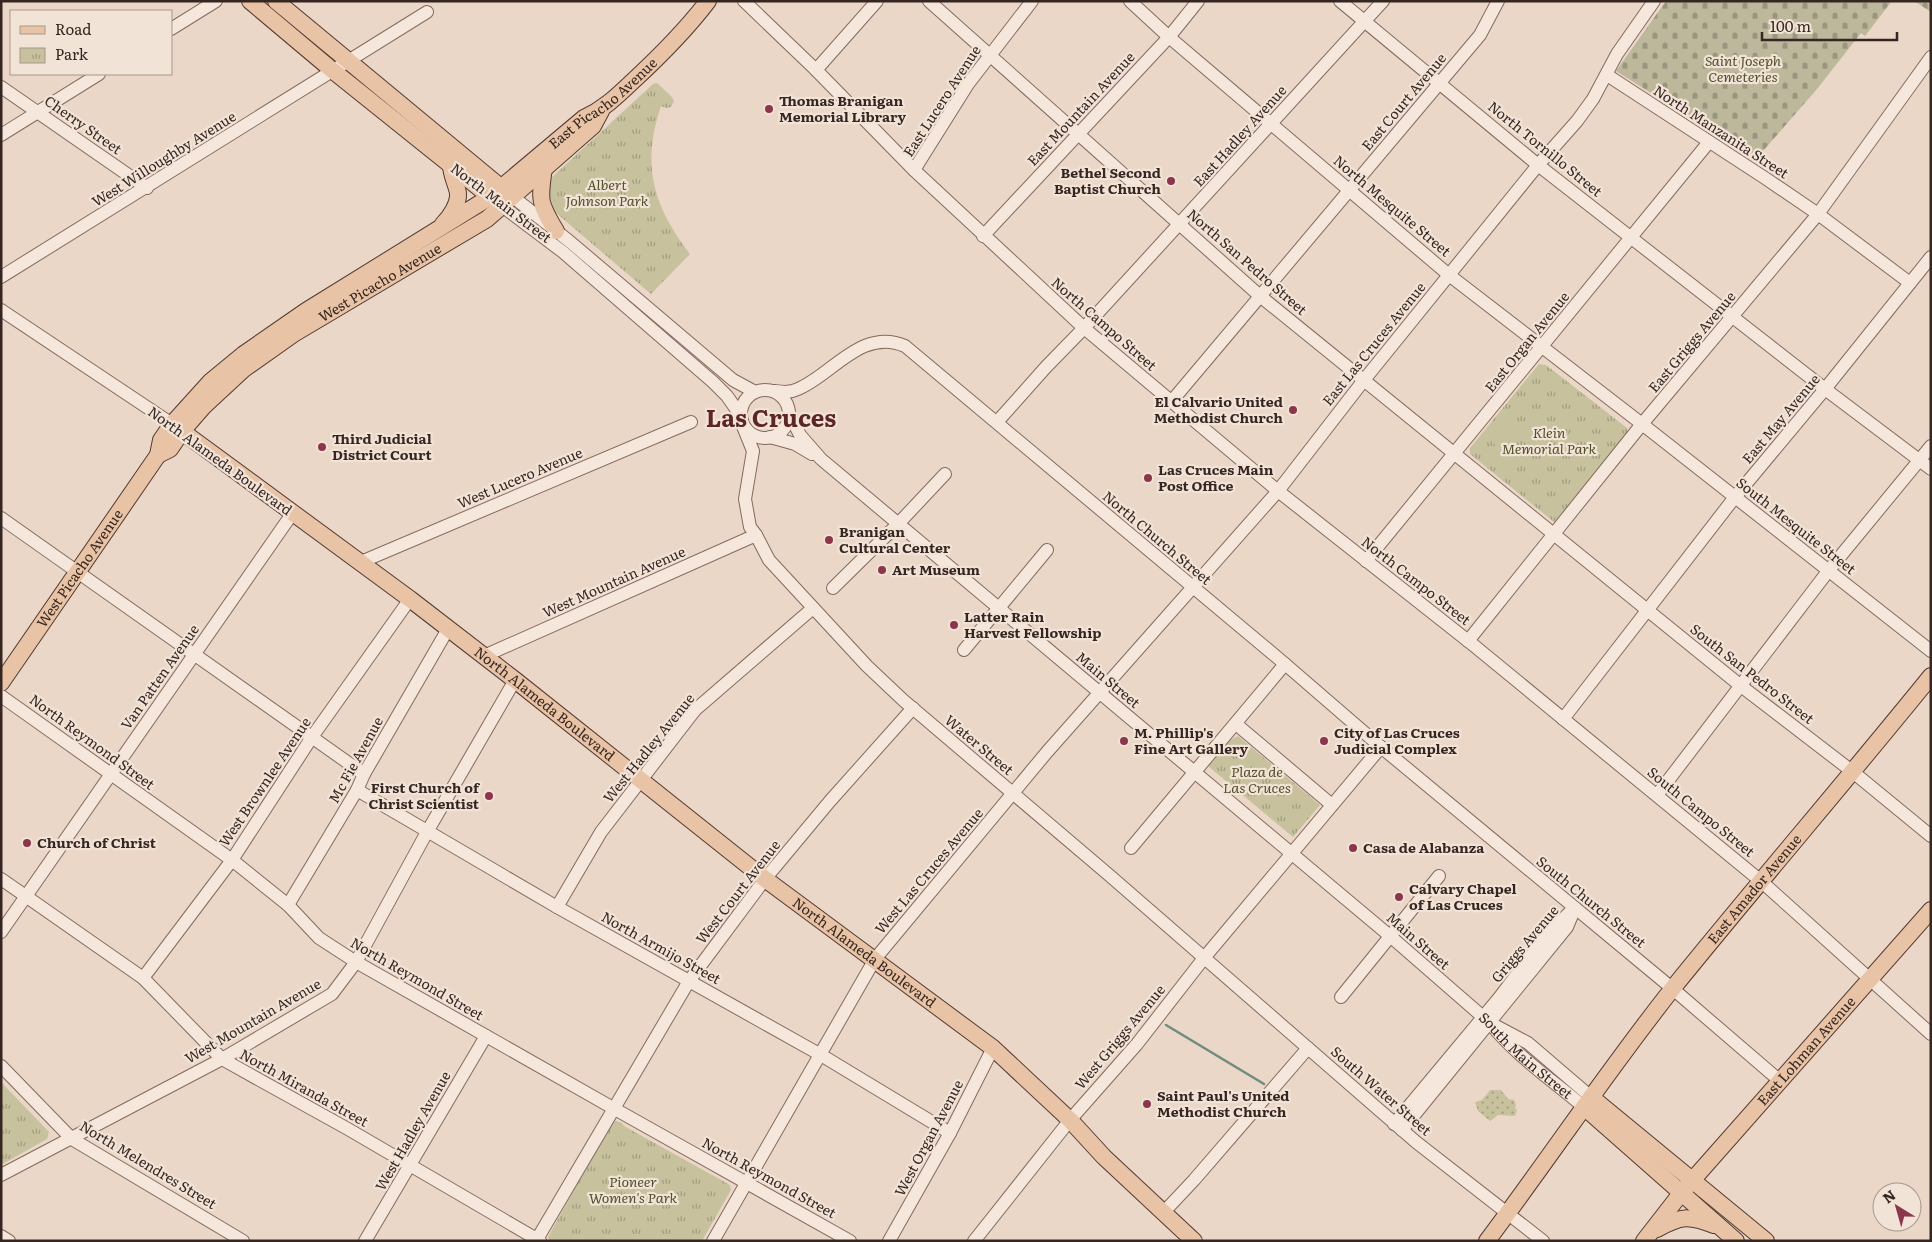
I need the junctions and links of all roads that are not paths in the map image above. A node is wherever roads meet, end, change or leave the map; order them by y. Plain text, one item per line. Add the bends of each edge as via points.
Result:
1 (216, 1) edge
2 (250, 1) edge
3 (276, 1) edge
4 (708, 1) edge
5 (744, 1) edge
6 (877, 1) edge
7 (928, 1) edge
8 (1032, 1) edge
9 (1130, 1) edge
10 (1198, 1) edge
11 (1340, 1) edge
12 (1383, 1) edge
13 (1498, 1) edge
14 (1654, 1) edge
15 (426, 12) dead end
16 (1365, 21) junction
17 (172, 28) edge
18 (1169, 37) junction
19 (989, 55) junction
20 (1931, 57) edge
21 (340, 65) junction
22 (816, 70) junction
23 (97, 75) edge
24 (1606, 75) junction
25 (1439, 83) junction
26 (1, 87) edge
27 (600, 111) junction
28 (38, 112) junction
29 (1272, 124) junction
30 (1078, 134) junction
31 (1, 135) edge
32 (1710, 142) junction
33 (1538, 165) junction
34 (451, 166) junction
35 (544, 168) junction
36 (914, 170) junction
37 (147, 188) junction
38 (1350, 191) junction
39 (502, 197) junction
40 (1818, 214) junction
41 (1180, 224) junction
42 (436, 231) junction
43 (556, 231) junction
44 (984, 236) junction
45 (1631, 238) junction
46 (1931, 257) edge
47 (1449, 275) junction
48 (1, 277) edge
49 (1910, 283) junction
50 (1260, 296) junction
51 (1, 310) edge
52 (1733, 318) junction
53 (1084, 328) junction
54 (1542, 348) junction
55 (913, 354) junction
56 (1364, 380) junction
57 (1825, 389) junction
58 (775, 391) junction
59 (755, 392) junction
60 (1171, 402) junction
61 (789, 412) junction
62 (742, 420) junction
63 (691, 422) dead end
64 (997, 422) junction
65 (1642, 424) junction
66 (178, 428) junction
67 (768, 438) junction
68 (1931, 446) edge
69 (1454, 454) junction
70 (821, 459) junction
71 (1920, 460) junction
72 (1931, 469) edge
73 (945, 474) dead end
74 (1278, 491) junction
75 (1735, 497) junction
76 (292, 514) junction
77 (1, 518) edge
78 (898, 524) junction
79 (756, 535) junction
80 (1555, 535) junction
81 (1047, 550) dead end
82 (1366, 561) junction
83 (360, 562) junction
84 (1829, 570) junction
85 (77, 571) junction
86 (1192, 587) junction
87 (834, 588) dead end
88 (410, 599) junction
89 (813, 608) junction
90 (999, 608) junction
91 (1647, 610) junction
92 (448, 629) junction
93 (1468, 641) junction
94 (964, 650) dead end
95 (1931, 651) edge
96 (194, 654) junction
97 (484, 656) junction
98 (1285, 664) junction
99 (1931, 676) edge
100 (515, 680) junction
101 (1, 683) edge
102 (1741, 686) junction
103 (1100, 692) junction
104 (1, 696) edge
105 (912, 708) junction
106 (1563, 719) junction
107 (1236, 724) junction
108 (312, 737) junction
109 (1381, 747) junction
110 (1853, 772) junction
111 (1195, 773) junction
112 (110, 774) junction
113 (364, 774) junction
114 (641, 780) junction
115 (357, 790) junction
116 (1013, 794) junction
117 (1657, 795) junction
118 (1332, 805) junction
119 (427, 832) junction
120 (1931, 836) edge
121 (1131, 848) dead end
122 (1291, 854) junction
123 (232, 860) junction
124 (1439, 876) dead end
125 (1, 879) edge
126 (765, 879) junction
127 (1762, 882) junction
128 (27, 897) junction
129 (288, 904) junction
130 (557, 907) junction
131 (1575, 908) junction
132 (1931, 910) edge
133 (1, 932) edge
134 (1390, 936) junction
135 (1204, 958) junction
136 (875, 959) junction
137 (356, 962) junction
138 (143, 978) junction
139 (1871, 979) junction
140 (689, 981) junction
141 (1673, 989) junction
142 (1341, 997) dead end
143 (1486, 1020) junction
144 (1931, 1034) edge
145 (486, 1036) junction
146 (993, 1048) junction
147 (1308, 1048) junction
148 (821, 1054) junction
149 (222, 1059) junction
150 (1, 1066) edge
151 (1780, 1081) junction
152 (1587, 1102) junction
153 (613, 1108) junction
154 (1070, 1120) junction
155 (1398, 1127) junction
156 (950, 1133) junction
157 (72, 1139) junction
158 (411, 1166) junction
159 (1, 1175) edge
160 (746, 1182) junction
161 (1688, 1187) junction
162 (1508, 1213) junction
163 (1163, 1214) junction
164 (1721, 1227) junction
165 (1, 1236) edge
166 (1647, 1237) edge
167 (537, 1240) edge
168 (9, 1241) edge
169 (243, 1241) edge
170 (365, 1241) edge
171 (713, 1241) edge
172 (850, 1241) edge
173 (889, 1241) edge
174 (974, 1241) edge
175 (1194, 1241) edge
176 (1487, 1241) edge
177 (1543, 1241) edge
178 (1736, 1241) edge
179 (1766, 1241) edge

1 - 17 street
2 - 21 main road, North Main Street
3 - 21 main road, North Main Street
4 - 27 main road, East Picacho Avenue via 693,22 649,67
5 - 22 street, North Campo Street
6 - 22 street
7 - 19 street, North San Pedro Street
8 - 19 street, East Lucero Avenue
9 - 18 street, North Mesquite Street
10 - 18 street, East Mountain Avenue
11 - 16 street, North Tornillo Street
12 - 16 street, East Hadley Avenue
13 - 25 street, East Court Avenue via 1480,35
14 - 24 street, East Las Cruces Avenue
15 - 21 street, West Willoughby Avenue
16 - 25 street, North Tornillo Street
16 - 29 street, East Hadley Avenue
18 - 29 street, North Mesquite Street
18 - 30 street, East Mountain Avenue
19 - 30 street, North San Pedro Street
19 - 36 street, East Lucero Avenue
20 - 40 street, East Griggs Avenue
21 - 34 main road, North Main Street
21 - 37 street, West Willoughby Avenue
21 - 39 main road, North Main Street
22 - 36 street, North Campo Street
23 - 28 street
24 - 32 street, North Manzanita Street
24 - 33 street, East Las Cruces Avenue via 1577,121
25 - 33 street, North Tornillo Street
25 - 38 street, East Court Avenue
26 - 28 street, Cherry Street
27 - 35 main road, West Picacho Avenue via 593,126
27 - 39 main road, East Picacho Avenue via 584,118
28 - 31 street
28 - 37 street, Cherry Street
29 - 38 street, North Mesquite Street
29 - 41 street, East Hadley Avenue
30 - 41 street, North San Pedro Street
30 - 44 street, East Mountain Avenue
32 - 40 street, North Manzanita Street
32 - 45 street, East Organ Avenue
33 - 45 street, North Tornillo Street
33 - 47 street, East Las Cruces Avenue
34 - 39 main road, North Main Street
34 - 42 main road via 458,194 452,216
35 - 39 main road, West Picacho Avenue
35 - 43 main road via 540,200
36 - 44 street, North Campo Street
37 - 48 street, West Willoughby Avenue
38 - 47 street, North Mesquite Street
38 - 50 street, East Court Avenue
39 - 42 main road, West Picacho Avenue
39 - 43 street, North Main Street
39 - 62 street, North Main Street via 713,382 727,396
39 - 66 main road, West Picacho Avenue via 487,219 277,346
40 - 49 street, North Manzanita Street
40 - 52 street, East Griggs Avenue
41 - 50 street, North San Pedro Street
41 - 53 street, East Hadley Avenue
42 - 66 main road, West Picacho Avenue via 306,311 244,354 210,382
43 - 59 street, North Main Street via 734,380
44 - 53 street, North Campo Street
45 - 52 street, North Tornillo Street
45 - 54 street, East Organ Avenue
46 - 49 street, East May Avenue
47 - 54 street, North Mesquite Street
47 - 56 street, East Las Cruces Avenue
49 - 57 street, East May Avenue
50 - 56 street, North San Pedro Street
50 - 60 street, East Court Avenue
51 - 66 street, North Alameda Boulevard
52 - 57 street, North Tornillo Street
52 - 65 street, East Griggs Avenue
53 - 60 street, North Campo Street
53 - 64 street, East Hadley Avenue
54 - 65 street, North Mesquite Street
54 - 69 street, East Organ Avenue
55 - 58 street, North Church Street via 897,342 880,342 839,360 797,390
55 - 61 street via 878,349 854,357 809,389 793,403
55 - 64 street, North Church Street
56 - 69 street, North San Pedro Street
56 - 74 street, East Las Cruces Avenue
57 - 71 street, North Tornillo Street
57 - 75 street, East May Avenue
58 - 59 street
58 - 61 street via 783,398
59 - 62 street via 744,402
60 - 74 street, North Campo Street
61 - 67 street via 786,426
61 - 70 street, Main Street via 800,435
62 - 67 street via 752,435
62 - 79 street, Water Street via 753,451 746,488 746,510 750,527
63 - 83 street, West Lucero Avenue
64 - 86 street, North Church Street
65 - 75 street, South Mesquite Street
65 - 80 street, East Griggs Avenue
66 - 76 main road, North Alameda Boulevard
66 - 85 main road, West Picacho Avenue via 170,449 158,455
67 - 70 street, Main Street via 795,444
67 - 79 street, Water Street via 759,452 751,486 751,511
68 - 71 street
69 - 80 street, North San Pedro Street
69 - 82 street, East Organ Avenue
70 - 78 street, Main Street
71 - 72 street, North Tornillo Street
71 - 84 street
73 - 78 street
74 - 82 street, North Campo Street
74 - 86 street, East Las Cruces Avenue
75 - 84 street, South Mesquite Street
75 - 91 street, East May Avenue
76 - 83 main road, North Alameda Boulevard
76 - 96 street, Van Patten Avenue
77 - 85 street
78 - 87 street
78 - 90 street, Main Street
79 - 89 street, Water Street via 769,560
79 - 97 street, West Mountain Avenue
80 - 91 street, South San Pedro Street
80 - 93 street, East Griggs Avenue
81 - 90 street
82 - 93 street, North Campo Street
83 - 88 main road, North Alameda Boulevard
84 - 95 street, South Mesquite Street
84 - 102 street
85 - 96 street
85 - 101 main road, West Picacho Avenue
86 - 98 street, North Church Street
86 - 103 street, East Las Cruces Avenue
88 - 92 main road, North Alameda Boulevard
88 - 108 street, West Brownlee Avenue
89 - 105 street, Water Street
89 - 114 street, West Hadley Avenue via 695,710
90 - 94 street
90 - 103 street, Main Street
91 - 102 street, South San Pedro Street
91 - 106 street, East May Avenue
92 - 97 main road, North Alameda Boulevard
92 - 113 street, Mc Fie Avenue
93 - 106 street, South Campo Street
96 - 108 street
96 - 112 street, Van Patten Avenue
97 - 100 main road, North Alameda Boulevard
98 - 107 street
98 - 109 street, North Church Street
99 - 110 main road, East Amador Avenue
100 - 114 main road, North Alameda Boulevard
100 - 119 street, West Mountain Avenue
102 - 110 street, South San Pedro Street
102 - 117 street
103 - 111 street, Main Street
103 - 116 street, West Las Cruces Avenue
104 - 112 street, North Reymond Street
105 - 116 street, Water Street
105 - 126 street, West Court Avenue
106 - 117 street, South Campo Street
107 - 111 street
107 - 118 street
108 - 113 street
108 - 123 street, West Brownlee Avenue
109 - 118 street
109 - 131 street, South Church Street
110 - 120 street, South San Pedro Street
110 - 127 main road, East Amador Avenue
111 - 121 street
111 - 122 street, Main Street
112 - 123 street, North Reymond Street
112 - 128 street, Van Patten Avenue
113 - 115 street, Mc Fie Avenue
114 - 126 main road, North Alameda Boulevard
114 - 130 street, West Hadley Avenue via 602,832
115 - 119 street, North Armijo Street
115 - 129 street, Mc Fie Avenue
116 - 135 street, Water Street
116 - 136 street, West Las Cruces Avenue
117 - 127 street, South Campo Street
118 - 122 street
119 - 130 street, North Armijo Street
119 - 137 street, West Mountain Avenue
122 - 134 street, Main Street
122 - 135 street, West Griggs Avenue
123 - 129 street, North Reymond Street
123 - 138 street, West Brownlee Avenue
124 - 134 street
125 - 128 street, North Miranda Street
126 - 136 main road, North Alameda Boulevard
126 - 140 street, West Court Avenue
127 - 139 street, South Campo Street
127 - 141 main road, East Amador Avenue
128 - 133 street, Van Patten Avenue
128 - 138 street, North Miranda Street
129 - 137 street, North Reymond Street via 319,938
130 - 140 street, North Armijo Street
131 - 141 street, South Church Street
131 - 143 street, Griggs Avenue via 1567,927
132 - 139 main road, East Lohman Avenue
134 - 142 street
134 - 143 street, Main Street
135 - 147 street, South Water Street
135 - 154 street, West Griggs Avenue via 1137,1044
136 - 146 main road, North Alameda Boulevard
136 - 148 street, West Las Cruces Avenue
137 - 145 street, North Reymond Street
137 - 149 street, West Mountain Avenue via 332,994
138 - 149 street, North Miranda Street
139 - 144 street, South Campo Street
139 - 151 main road, East Lohman Avenue
140 - 148 street, North Armijo Street
140 - 153 street, West Court Avenue
141 - 151 street, South Church Street
141 - 152 main road, East Amador Avenue
143 - 152 street, South Main Street via 1519,1053
143 - 155 street, Griggs Avenue
145 - 153 street, North Reymond Street
145 - 158 street, West Hadley Avenue
146 - 154 main road, North Alameda Boulevard
146 - 156 street, West Organ Avenue
147 - 155 street, South Water Street
147 - 163 street
148 - 156 street, North Armijo Street
148 - 160 street, West Las Cruces Avenue
149 - 157 street, West Mountain Avenue
149 - 158 street, North Miranda Street
150 - 157 street, North Melendres Street
151 - 161 main road, East Lohman Avenue
152 - 161 main road, South Main Street
152 - 162 main road, East Amador Avenue
153 - 160 street, North Reymond Street
153 - 167 street, West Court Avenue
154 - 163 main road, North Alameda Boulevard
154 - 174 street, West Griggs Avenue
155 - 162 street, South Water Street
156 - 173 street, West Organ Avenue
157 - 159 street, West Mountain Avenue
157 - 169 street, North Melendres Street
158 - 167 street, North Miranda Street
158 - 170 street, West Hadley Avenue
160 - 171 street, West Las Cruces Avenue
160 - 172 street, North Reymond Street
161 - 164 main road, South Main Street
161 - 166 main road, East Lohman Avenue
161 - 179 main road, South Main Street
162 - 176 main road, East Amador Avenue
162 - 177 street, South Water Street
163 - 175 main road, North Alameda Boulevard
164 - 166 main road via 1695,1218 1674,1219
164 - 178 main road, South Main Street
165 - 168 street

